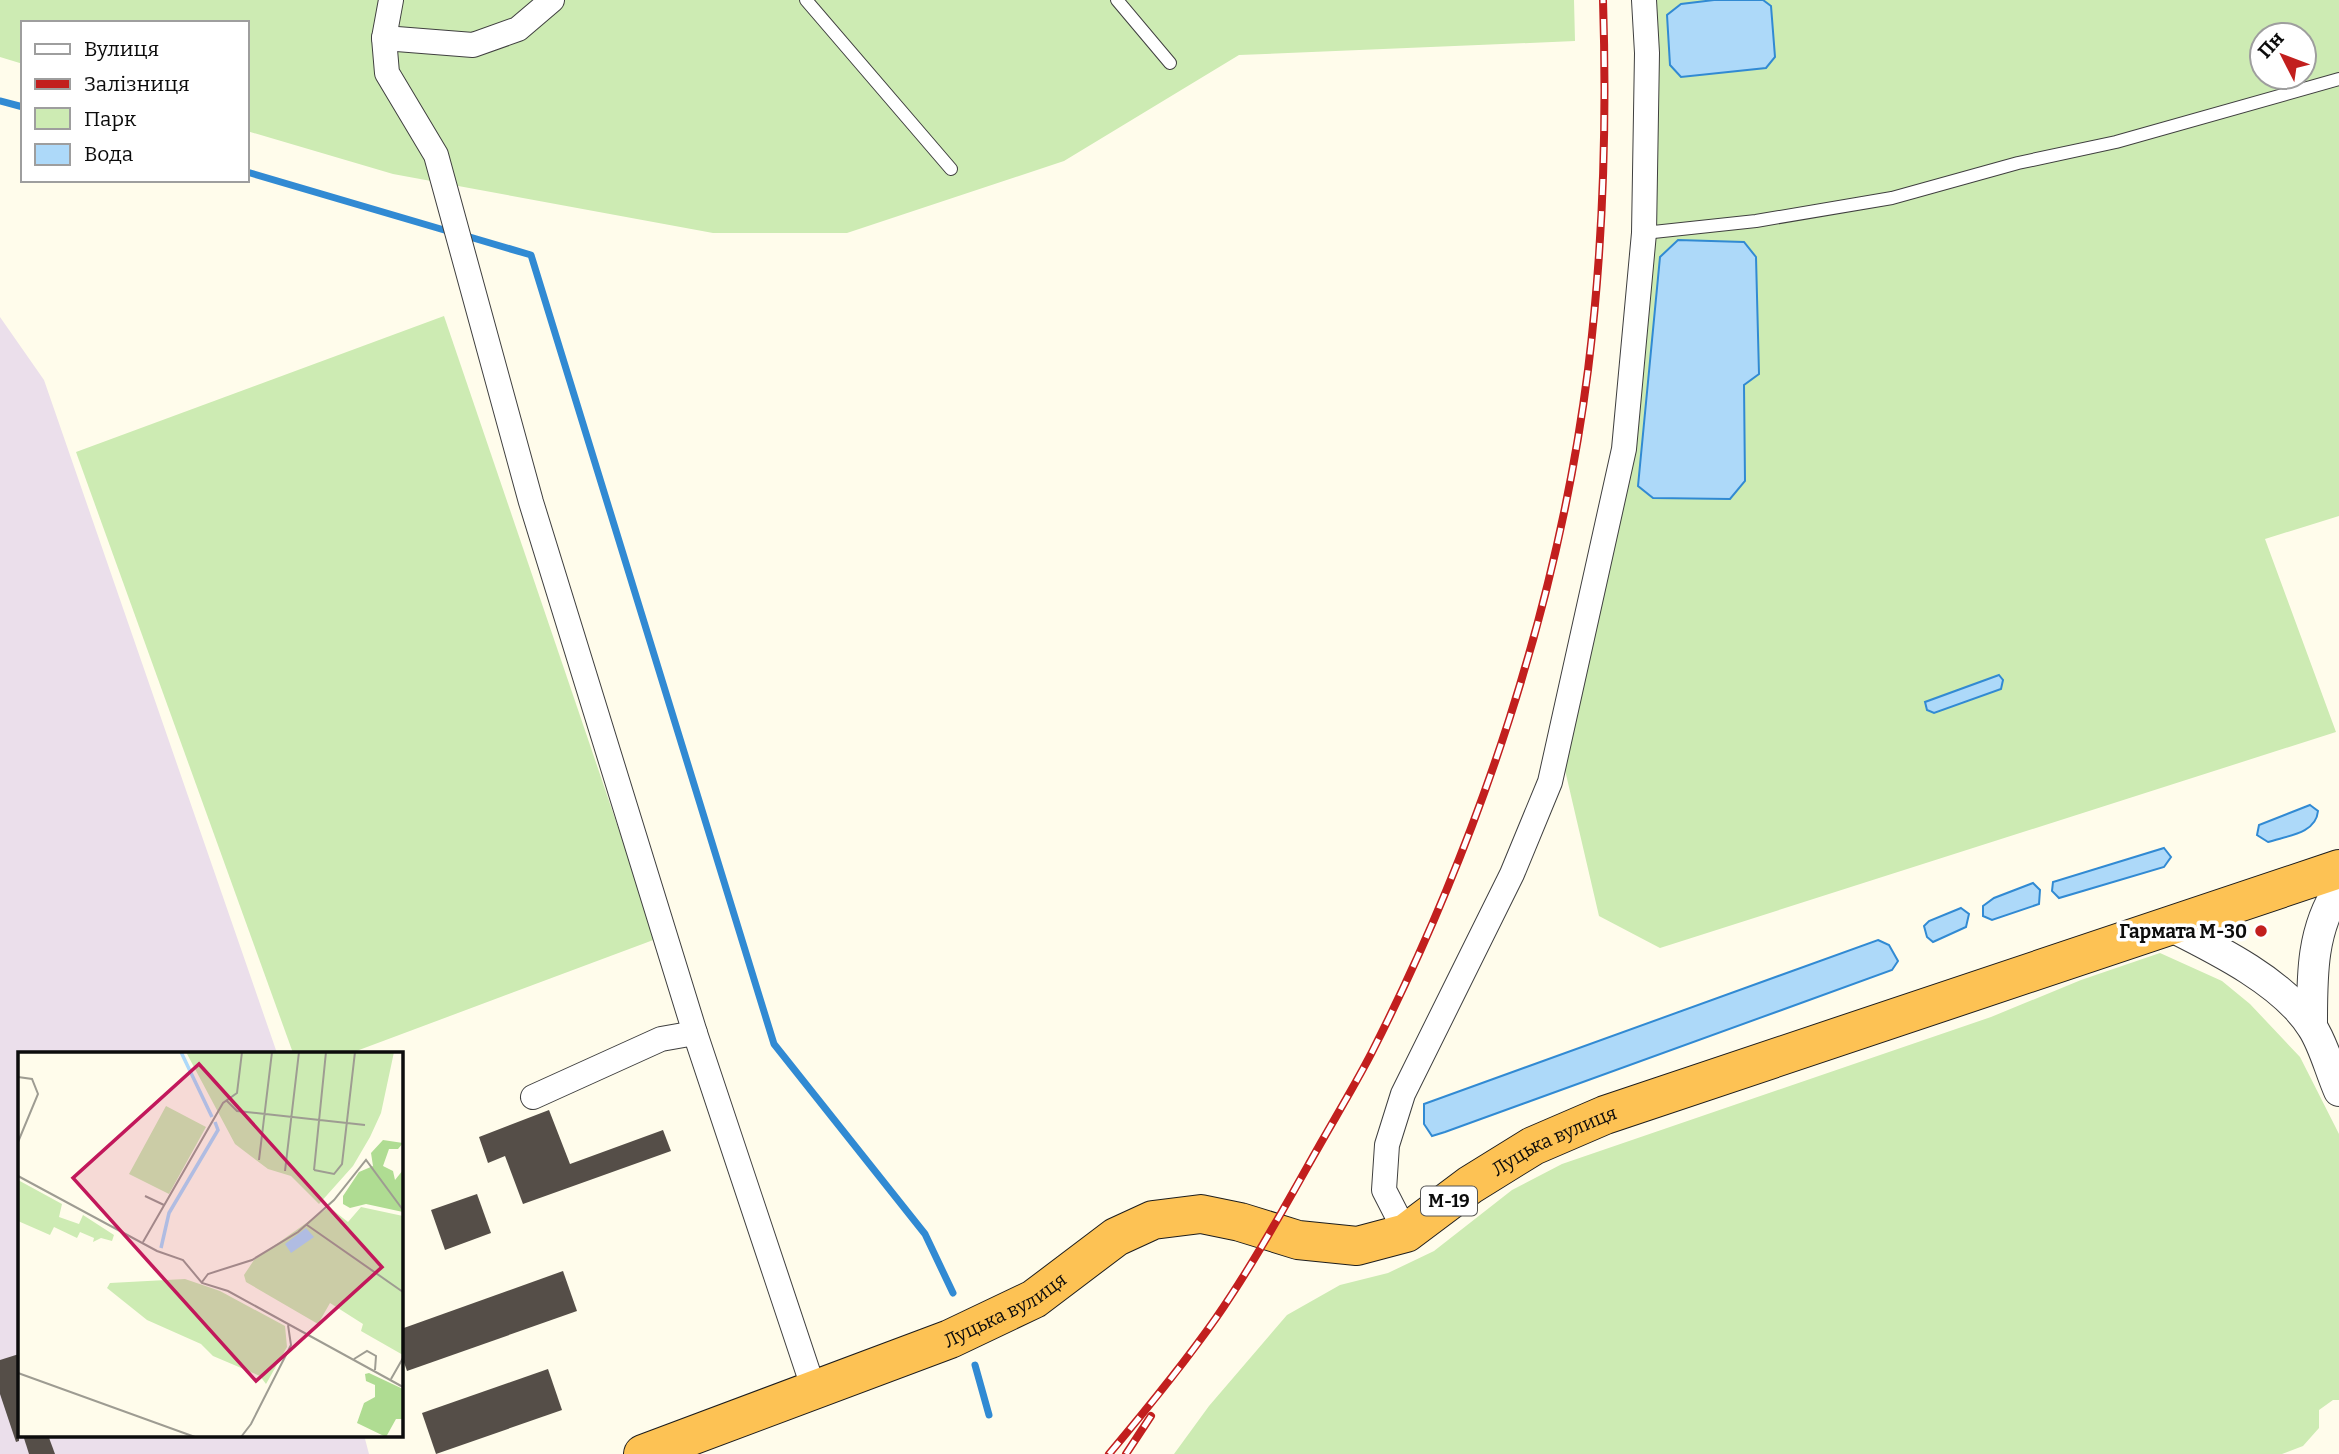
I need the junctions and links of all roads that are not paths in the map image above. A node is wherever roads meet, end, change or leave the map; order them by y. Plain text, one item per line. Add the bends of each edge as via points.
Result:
1 (391, 0) edge
2 (552, 0) edge
3 (806, 0) edge
4 (1117, 0) edge
5 (1644, 0) edge
6 (384, 38) junction
7 (1170, 62) dead end
8 (2339, 79) edge
9 (951, 169) dead end
10 (1644, 233) junction
11 (2339, 869) edge
12 (2339, 889) edge
13 (2168, 925) junction
14 (2312, 1026) junction
15 (695, 1033) junction
16 (2339, 1091) edge
17 (533, 1097) dead end
18 (1406, 1233) junction
19 (814, 1390) junction
20 (643, 1454) edge

1 - 6 street
2 - 6 street via 518,29 473,45
3 - 9 lane
4 - 7 lane
5 - 10 street
6 - 15 street via 387,72 436,155 531,502
8 - 10 lane via 2116,142 1892,198 1756,221
10 - 18 street via 1624,450 1550,782 1512,874 1403,1094 1387,1146 1384,1190
11 - 13 highway, Луцька вулиця / М-19
12 - 14 street via 2320,926 2313,968
13 - 14 street via 2252,971
13 - 18 highway, Луцька вулиця / М-19 via 1605,1115 1533,1146
14 - 16 street
15 - 17 street via 662,1039
15 - 19 street
18 - 19 highway, Луцька вулиця / М-19 via 1357,1246 1298,1240 1201,1214 1153,1220 1116,1237 1034,1299 950,1339
19 - 20 highway, Луцька вулиця / М-19

